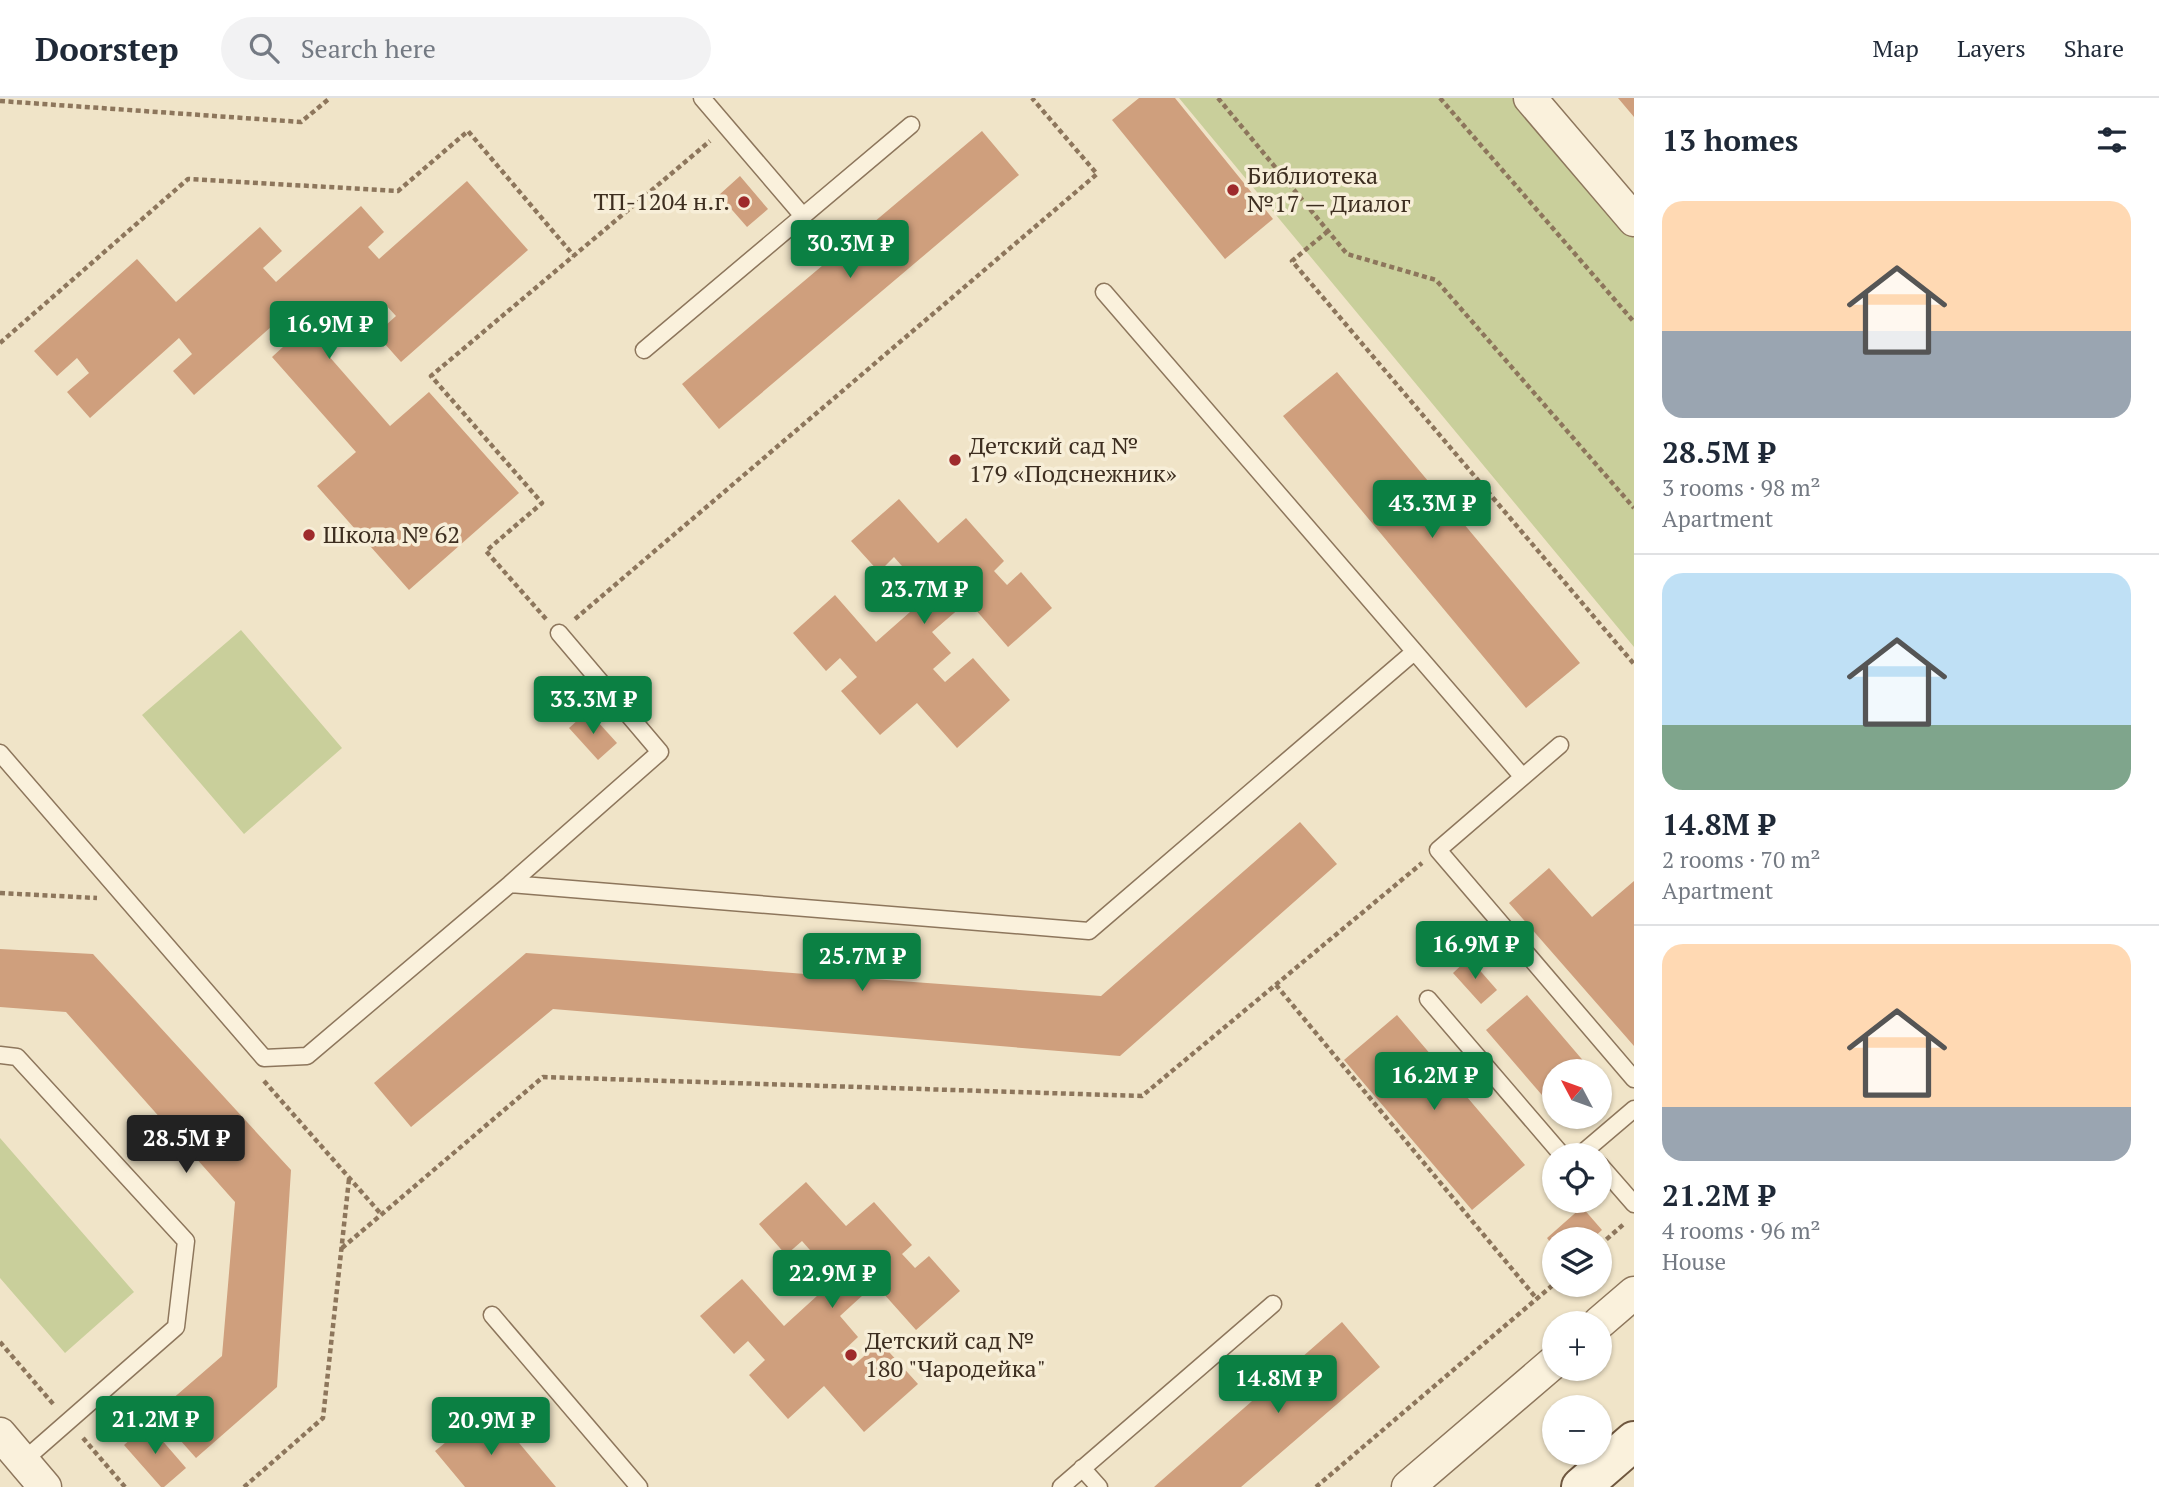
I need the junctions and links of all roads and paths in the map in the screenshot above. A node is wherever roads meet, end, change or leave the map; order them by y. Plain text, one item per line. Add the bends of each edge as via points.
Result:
1 (330, 98) edge
2 (702, 98) edge
3 (1032, 98) edge
4 (1217, 98) edge
5 (1440, 98) edge
6 (1530, 98) edge
7 (0, 101) edge
8 (911, 125) dead end
9 (727, 127) junction
10 (803, 215) junction
11 (1634, 220) edge
12 (1328, 231) junction
13 (574, 256) junction
14 (1104, 292) dead end
15 (1634, 322) edge
16 (0, 343) edge
17 (644, 349) dead end
18 (1634, 508) edge
19 (559, 633) junction
20 (1414, 652) junction
21 (1634, 664) edge
22 (1560, 744) dead end
23 (2, 760) edge
24 (1522, 776) junction
25 (1438, 850) junction
26 (510, 884) junction
27 (0, 893) edge
28 (106, 898) dead end
29 (1276, 985) junction
30 (1428, 999) dead end
31 (0, 1055) edge
32 (1634, 1079) edge
33 (1634, 1109) edge
34 (1552, 1143) edge
35 (1596, 1143) edge
36 (349, 1179) dead end
37 (1612, 1179) edge
38 (1634, 1205) edge
39 (1634, 1216) edge
40 (1612, 1235) edge
41 (342, 1248) junction
42 (1634, 1293) edge
43 (1542, 1294) edge
44 (1537, 1298) junction
45 (1273, 1304) dead end
46 (1612, 1312) edge
47 (492, 1315) dead end
48 (1542, 1372) edge
49 (0, 1434) edge
50 (1634, 1441) edge
51 (23, 1461) junction
52 (1082, 1468) junction
53 (45, 1487) edge
54 (244, 1487) edge
55 (639, 1487) edge
56 (1061, 1487) edge
57 (1099, 1487) edge
58 (1316, 1487) edge
59 (1408, 1487) edge
60 (1581, 1487) edge

1 - 7 path via 301,122
2 - 9 lane
3 - 19 path via 1097,174
4 - 12 path
5 - 15 path
6 - 11 street
8 - 10 lane
9 - 10 lane
9 - 13 path
10 - 17 lane
12 - 18 path via 1347,254 1436,280
12 - 21 path via 1292,261
13 - 16 path via 468,131 398,191 188,179
13 - 19 path via 431,376 542,503 486,551
14 - 20 lane
19 - 26 lane via 660,751
20 - 24 lane
20 - 26 lane via 1089,931
22 - 24 lane
23 - 26 lane via 264,1058 307,1056
24 - 25 lane
25 - 29 path
25 - 32 lane
27 - 28 path
29 - 41 path via 1142,1096 543,1077
29 - 44 path
30 - 34 lane
31 - 51 lane via 17,1057 186,1241 176,1328
33 - 35 lane
36 - 41 path
37 - 38 lane
39 - 40 path
41 - 54 path via 323,1418
42 - 46 street
43 - 44 path
44 - 58 path
45 - 52 lane
47 - 55 lane
48 - 59 street
49 - 51 street
50 - 60 main road
51 - 53 street
52 - 56 lane
52 - 57 lane

